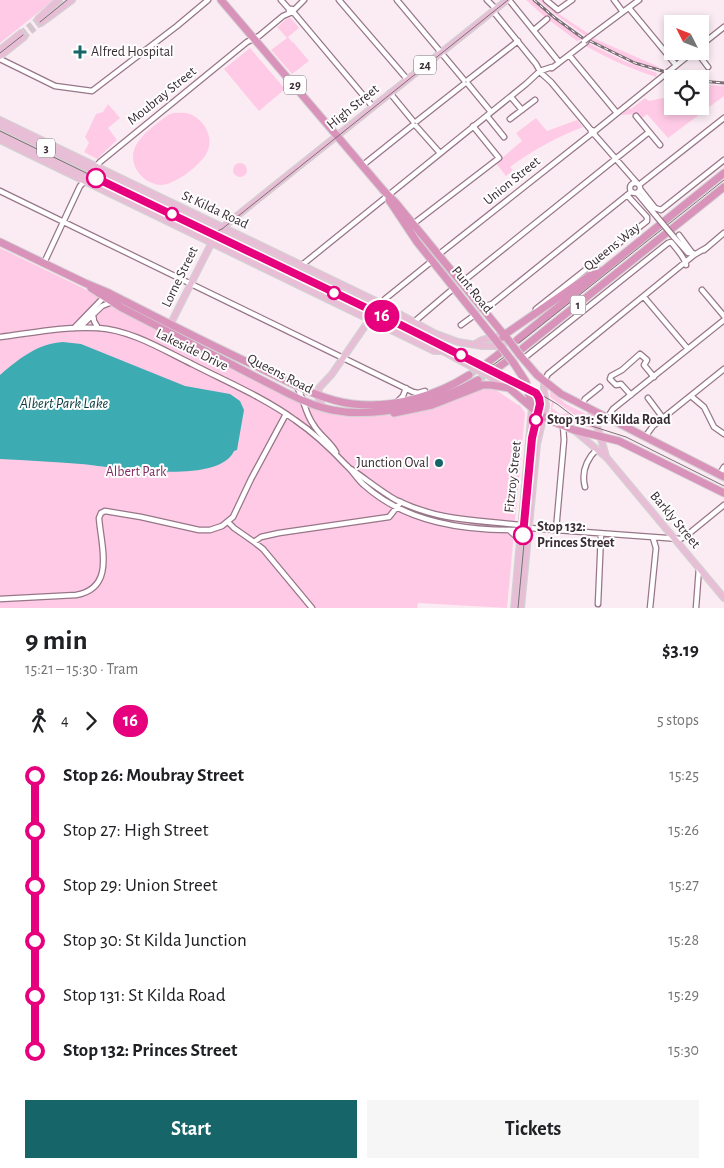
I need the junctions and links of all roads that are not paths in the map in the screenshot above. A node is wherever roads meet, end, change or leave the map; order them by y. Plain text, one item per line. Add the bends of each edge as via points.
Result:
1 (59, 0) edge
2 (72, 0) edge
3 (208, 0) edge
4 (221, 0) edge
5 (281, 0) edge
6 (304, 0) edge
7 (339, 0) edge
8 (397, 0) edge
9 (487, 0) edge
10 (508, 0) edge
11 (546, 0) edge
12 (572, 0) edge
13 (614, 0) edge
14 (639, 0) edge
15 (629, 8) junction
16 (291, 10) junction
17 (494, 10) junction
18 (623, 12) junction
19 (547, 19) dead end
20 (724, 27) edge
21 (534, 30) junction
22 (254, 38) junction
23 (709, 39) edge
24 (518, 41) junction
25 (0, 50) edge
26 (441, 52) junction
27 (569, 54) junction
28 (0, 57) edge
29 (684, 60) edge
30 (702, 60) edge
31 (559, 62) junction
32 (676, 66) junction
33 (708, 67) dead end
34 (543, 72) junction
35 (407, 79) junction
36 (466, 82) junction
37 (390, 93) junction
38 (511, 96) junction
39 (535, 100) dead end
40 (373, 107) junction
41 (522, 110) junction
42 (617, 113) junction
43 (489, 114) junction
44 (636, 116) dead end
45 (724, 118) edge
46 (0, 120) edge
47 (510, 120) dead end
48 (415, 123) junction
49 (0, 126) edge
50 (473, 126) junction
51 (593, 132) junction
52 (649, 132) junction
53 (20, 133) junction
54 (0, 134) edge
55 (337, 135) junction
56 (504, 137) dead end
57 (0, 140) edge
58 (660, 145) dead end
59 (440, 153) junction
60 (616, 160) junction
61 (724, 160) edge
62 (363, 165) junction
63 (94, 169) junction
64 (626, 172) junction
65 (724, 173) edge
66 (86, 179) junction
67 (638, 188) junction
68 (724, 188) edge
69 (0, 191) edge
70 (629, 191) junction
71 (386, 194) junction
72 (64, 222) junction
73 (413, 224) junction
74 (724, 234) edge
75 (217, 235) junction
76 (678, 235) dead end
77 (0, 242) edge
78 (682, 247) junction
79 (706, 248) junction
80 (694, 254) junction
81 (439, 256) junction
82 (618, 258) junction
83 (432, 261) junction
84 (687, 262) junction
85 (44, 263) junction
86 (302, 265) junction
87 (314, 271) junction
88 (308, 275) junction
89 (461, 283) junction
90 (192, 284) junction
91 (454, 288) junction
92 (702, 290) dead end
93 (107, 295) junction
94 (644, 297) junction
95 (112, 302) junction
96 (379, 306) junction
97 (484, 310) junction
98 (476, 314) junction
99 (93, 315) junction
100 (724, 316) edge
101 (371, 317) junction
102 (724, 320) edge
103 (415, 323) junction
104 (461, 325) dead end
105 (80, 327) junction
106 (74, 328) junction
107 (98, 328) junction
108 (169, 328) junction
109 (507, 333) junction
110 (184, 335) junction
111 (0, 337) edge
112 (494, 338) junction
113 (474, 344) junction
114 (507, 346) junction
115 (523, 348) dead end
116 (688, 349) junction
117 (343, 357) junction
118 (522, 357) junction
119 (510, 362) junction
120 (487, 363) tunnel mouth
121 (496, 369) tunnel mouth
122 (724, 369) edge
123 (469, 375) tunnel mouth
124 (654, 377) junction
125 (478, 380) tunnel mouth
126 (544, 381) junction
127 (297, 386) junction
128 (600, 387) dead end
129 (406, 388) junction
130 (509, 388) junction
131 (426, 391) dead end
132 (631, 395) junction
133 (320, 396) junction
134 (691, 396) junction
135 (648, 398) dead end
136 (304, 402) junction
137 (397, 402) junction
138 (582, 405) junction
139 (323, 408) junction
140 (532, 408) junction
141 (590, 409) junction
142 (359, 413) junction
143 (286, 414) junction
144 (544, 417) junction
145 (607, 418) junction
146 (664, 418) junction
147 (563, 426) junction
148 (574, 430) junction
149 (724, 434) edge
150 (599, 435) junction
151 (644, 437) junction
152 (597, 449) junction
153 (338, 457) junction
154 (607, 458) junction
155 (348, 467) junction
156 (724, 467) edge
157 (722, 476) edge
158 (586, 487) dead end
159 (724, 493) edge
160 (401, 502) junction
161 (724, 505) edge
162 (398, 508) junction
163 (718, 510) junction
164 (724, 510) edge
165 (228, 522) junction
166 (520, 527) junction
167 (529, 528) junction
168 (509, 530) junction
169 (556, 530) junction
170 (601, 534) junction
171 (653, 538) junction
172 (519, 539) junction
173 (676, 540) junction
174 (254, 542) junction
175 (699, 568) junction
176 (724, 598) edge
177 (0, 599) edge
178 (598, 604) dead end
179 (312, 608) edge
180 (514, 608) edge
181 (521, 608) edge
182 (650, 608) edge
183 (696, 608) edge

1 - 2 main road via 40,21
3 - 28 street via 92,91 55,86
4 - 22 highway, Punt Road / 29
5 - 16 street
6 - 16 street
7 - 35 street
8 - 26 street
9 - 17 street
10 - 17 main road, High Street / 24
10 - 21 street
11 - 12 street via 557,10
13 - 18 street
14 - 15 street
15 - 18 street
15 - 32 street
16 - 22 street, Moubray Street
16 - 40 street
17 - 24 street
17 - 26 main road, High Street / 24
18 - 27 street
19 - 21 street
20 - 23 street
21 - 31 street
22 - 55 highway, Punt Road / 29
22 - 63 street, Moubray Street
24 - 34 street
24 - 36 street
25 - 28 main road via 22,35
26 - 35 main road, High Street / 24
26 - 36 street
27 - 31 street
27 - 42 street
29 - 32 street, Union Street
30 - 33 street
31 - 34 street
32 - 42 street, Union Street
34 - 38 street
34 - 51 street
35 - 37 main road, High Street / 24
36 - 43 street
36 - 48 street
37 - 40 main road, High Street / 24
37 - 48 street
38 - 41 street
38 - 43 street
39 - 41 street
40 - 55 main road, High Street / 24
41 - 47 street
42 - 51 street, Union Street
43 - 50 street
43 - 56 street
44 - 52 street
45 - 67 street
46 - 53 main road, St Kilda Road
48 - 59 street
48 - 62 street
49 - 53 main road, St Kilda Road / 3
50 - 59 street
50 - 73 street via 499,158
51 - 60 street
51 - 81 street, Union Street
52 - 58 street
52 - 60 street
53 - 63 main road, St Kilda Road
54 - 66 main road, St Kilda Road / 3
55 - 62 highway, Punt Road / 29
55 - 75 main road, High Street / 24
57 - 66 main road, St Kilda Road
59 - 71 street
60 - 64 street
60 - 89 street
61 - 67 street via 661,210 655,208
62 - 71 highway, Punt Road / 29
63 - 66 street, Moubray Street
63 - 75 main road, St Kilda Road
64 - 67 street
64 - 70 street
65 - 82 highway, Queens Way / 1
66 - 72 street, Moubray Street
66 - 75 main road, St Kilda Road
67 - 70 street
67 - 70 street via 632,184
67 - 78 street, bridge
68 - 115 highway, Queens Way / 1
69 - 72 street
70 - 97 street
70 - 109 street via 647,221
71 - 73 highway, Punt Road / 29
71 - 83 highway, Punt Road / 29 via 413,238
71 - 86 street
72 - 85 street, Moubray Street
72 - 90 street
73 - 81 highway, Punt Road / 29
74 - 79 street
75 - 86 main road, St Kilda Road
75 - 88 main road, St Kilda Road
75 - 90 main road, Lorne Street / 24
75 - 101 main road, St Kilda Road
76 - 80 street
77 - 85 highway, Queens Road
78 - 80 street
78 - 84 street
79 - 80 street
79 - 84 street
80 - 84 street
81 - 83 highway, Union Street
81 - 89 highway, Punt Road / 29
82 - 109 highway
82 - 114 highway, Queens Way / 1
83 - 91 highway, Punt Road / 29
83 - 96 street, Union Street
84 - 94 street
84 - 118 street via 668,243
85 - 93 highway, Queens Road
86 - 87 main road, St Kilda Road
87 - 88 main road
87 - 96 main road, St Kilda Road
88 - 96 main road, St Kilda Road
89 - 97 highway, Punt Road / 29
90 - 108 main road, Lorne Street / 24
90 - 117 street
91 - 98 highway, Punt Road / 29
91 - 103 street
92 - 100 street
93 - 95 highway, Queens Road
93 - 106 street
93 - 108 highway, Queens Road
94 - 116 street
94 - 126 street via 546,375
95 - 99 street
95 - 108 highway, Queens Road
96 - 101 main road, Union Street
96 - 103 main road, St Kilda Road via 410,324
97 - 109 highway, Punt Road / 29
98 - 104 street
98 - 112 highway, Punt Road / 29
99 - 105 street
99 - 107 street
101 - 117 main road, Union Street
101 - 130 main road, St Kilda Road, bridge
102 - 116 street
103 - 113 main road, St Kilda Road via 450,340
105 - 106 street, Lakeside Drive
105 - 107 street, Lakeside Drive
106 - 111 street, Lakeside Drive
107 - 143 street, Lakeside Drive via 144,341
108 - 110 highway, Queens Road
109 - 112 main road
109 - 114 highway, Punt Road / 29
110 - 127 highway, Queens Road
110 - 136 highway, Queens Road
112 - 113 main road
112 - 114 highway, Punt Road / 29
113 - 114 main road, St Kilda Road
114 - 118 highway, bridge
114 - 119 highway, Punt Road / 29, bridge
114 - 120 highway, 1
116 - 124 street
117 - 129 street
117 - 133 main road, Union Street via 319,388
118 - 126 highway
119 - 121 highway
119 - 140 highway, Punt Road / 29 via 526,382
122 - 134 street
123 - 137 highway, Queens Road via 434,393
124 - 132 street
124 - 132 street via 640,354 610,378 612,383 621,384
125 - 142 highway, Queens Road via 422,403
126 - 138 highway
126 - 144 main road, Fitzroy Street via 547,404
127 - 133 highway, Queens Road
127 - 136 street
128 - 138 street
129 - 131 street via 416,393
129 - 137 street
130 - 140 highway, St Kilda Road
130 - 142 highway via 483,385 412,410 386,414
132 - 145 street
133 - 137 highway, Queens Road via 355,404
133 - 139 main road
134 - 146 street
134 - 149 street via 704,407 714,427
135 - 146 street
136 - 139 highway, Queens Road
136 - 153 street via 312,424 333,446
138 - 141 highway
139 - 142 highway, Queens Road
140 - 144 highway, St Kilda Road
140 - 166 main road, Fitzroy Street
141 - 145 highway
141 - 150 main road, Barkly Street
143 - 153 street, Lakeside Drive
143 - 165 street
144 - 147 highway, St Kilda Road
144 - 167 main road, Fitzroy Street via 537,444
145 - 151 highway
146 - 151 street
147 - 148 highway, St Kilda Road
147 - 169 street
148 - 150 highway, St Kilda Road
148 - 152 main road, Barkly Street
150 - 154 main road, Barkly Street
150 - 159 highway, St Kilda Road via 619,441
151 - 157 highway
152 - 154 main road, Barkly Street
152 - 158 street via 585,468
153 - 155 street, Lakeside Drive
154 - 173 main road, Barkly Street
155 - 160 street, Lakeside Drive
155 - 162 street, Lakeside Drive via 366,486
156 - 157 street
160 - 162 street
160 - 166 street, Lakeside Drive via 453,519
161 - 163 street
162 - 168 street, Lakeside Drive via 439,523
162 - 174 street via 388,517 279,533
163 - 164 street
163 - 173 street via 686,536
165 - 174 street
165 - 177 street via 216,529 203,530 105,511 99,518 104,568 101,579 88,592
166 - 167 main road, Lakeside Drive
166 - 168 street, Lakeside Drive
166 - 172 main road, Fitzroy Street
167 - 169 street
167 - 181 main road, Fitzroy Street
168 - 172 street
169 - 170 street
170 - 171 street
170 - 178 street
171 - 173 street
171 - 182 street via 656,550
172 - 180 main road, Fitzroy Street
173 - 175 main road, Barkly Street
174 - 179 street
175 - 176 main road, Barkly Street
175 - 183 street

